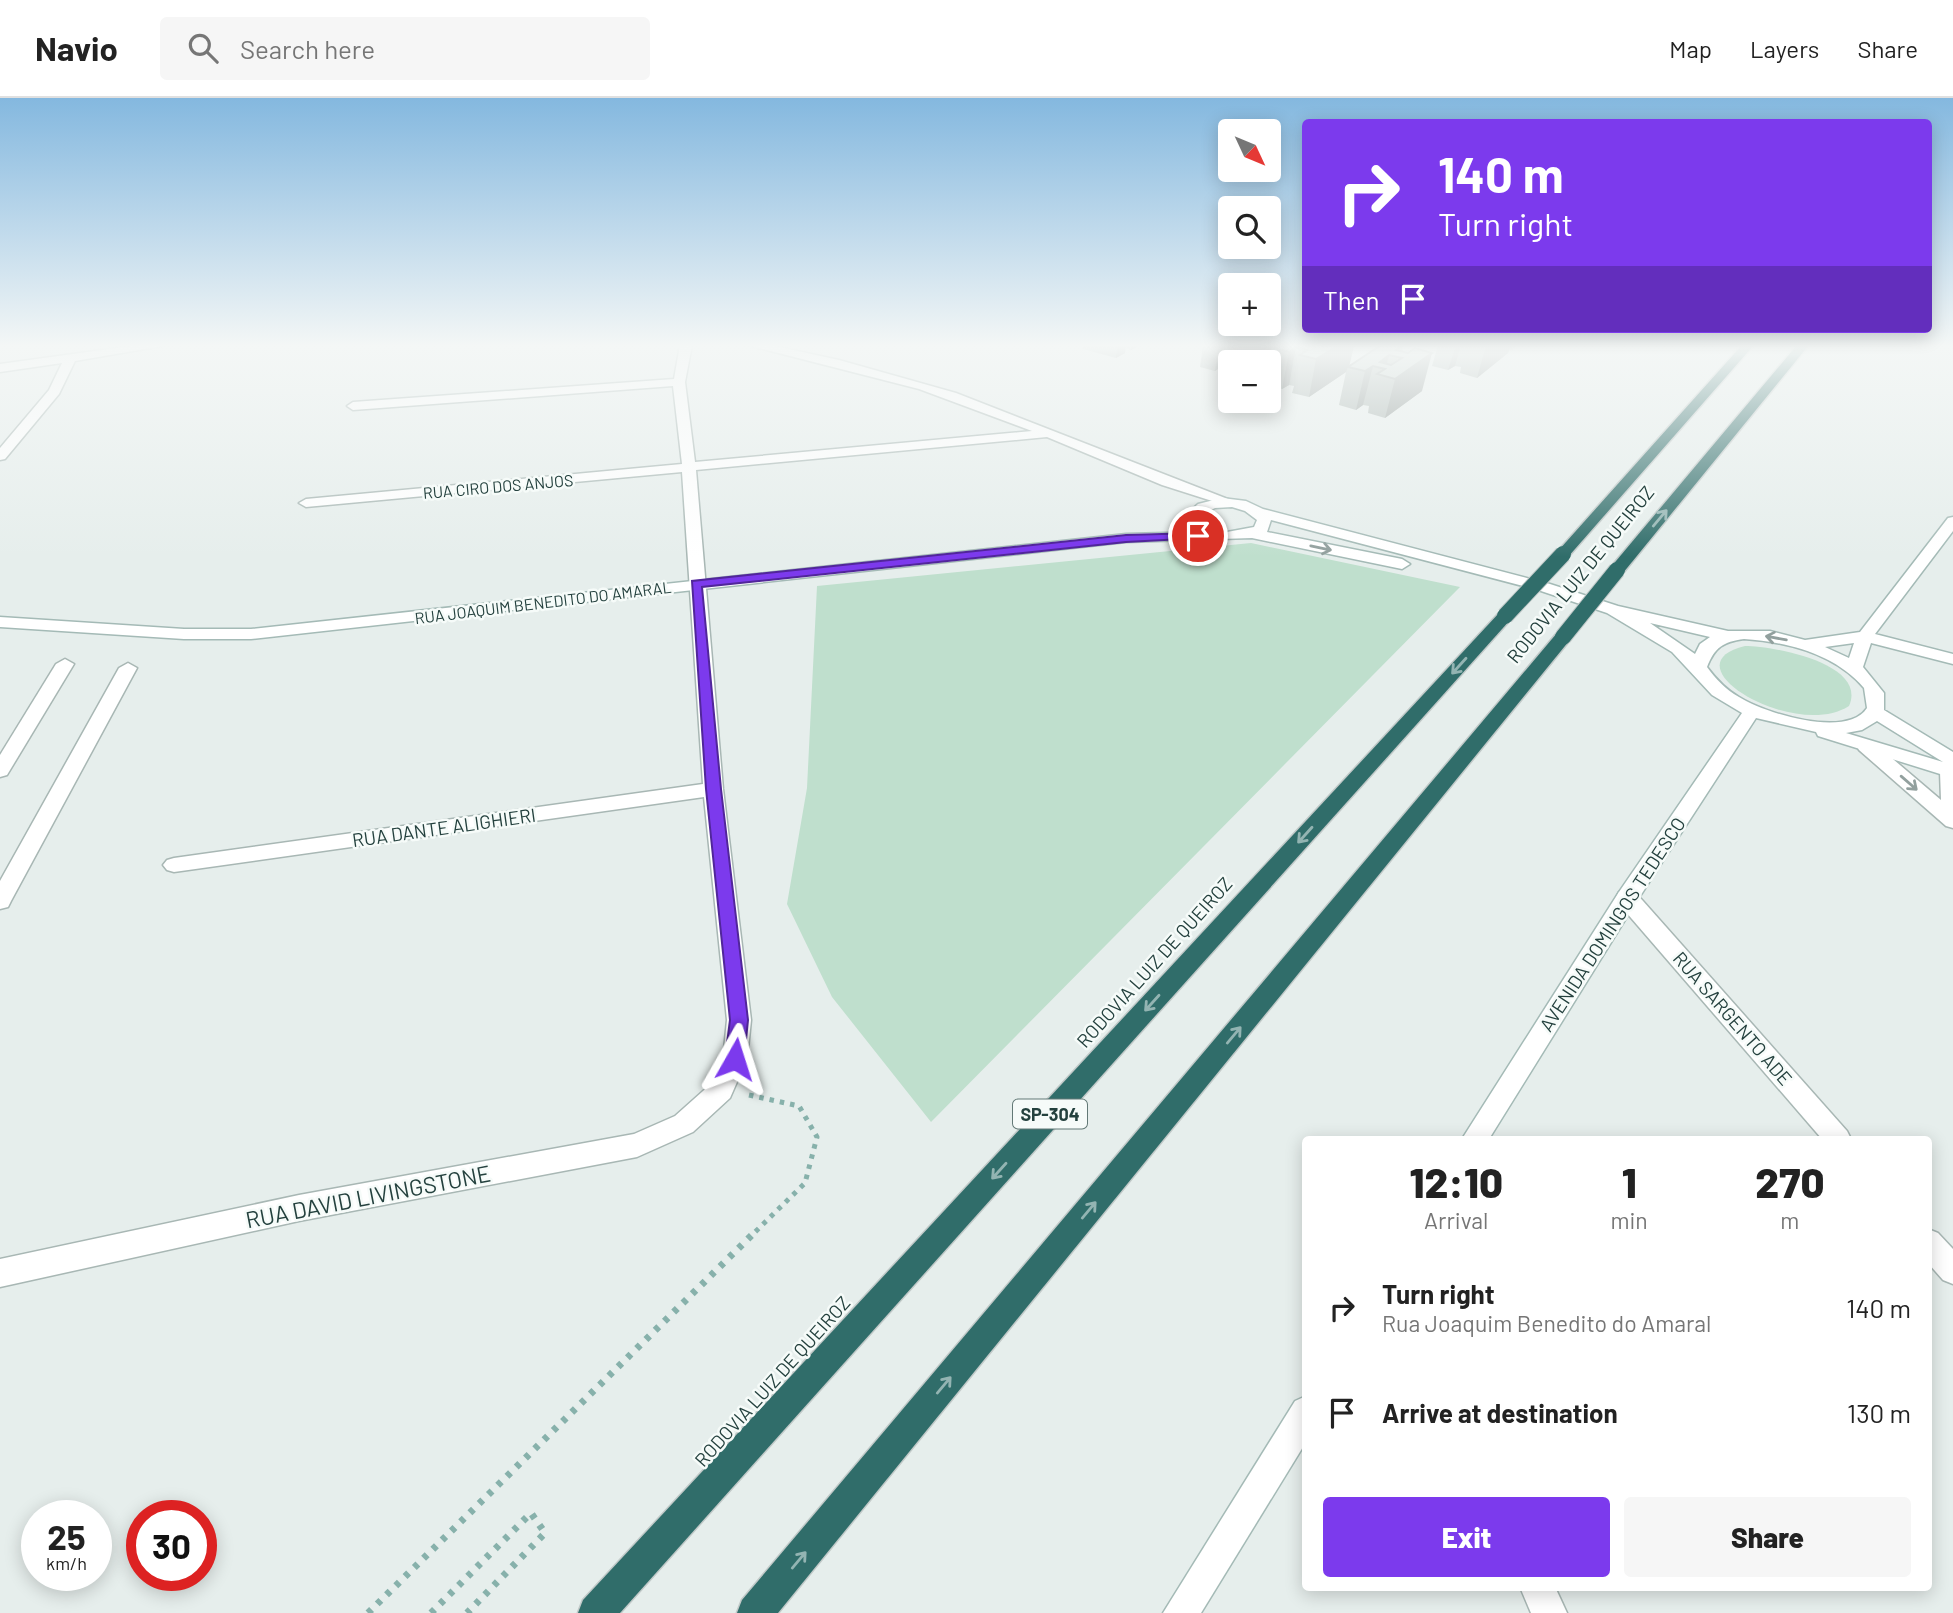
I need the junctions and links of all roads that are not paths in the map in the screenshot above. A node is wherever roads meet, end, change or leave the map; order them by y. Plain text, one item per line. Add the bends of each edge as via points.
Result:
1 (34, 416) edge
2 (683, 416) edge
3 (1002, 416) edge
4 (1685, 416) edge
5 (1745, 416) edge
6 (1050, 433) junction
7 (0, 456) edge
8 (689, 469) junction
9 (1173, 487) junction
10 (306, 503) dead end
11 (1231, 503) junction
12 (1260, 513) junction
13 (1195, 515) junction
14 (1953, 522) edge
15 (1254, 534) junction
16 (1222, 535) junction
17 (1126, 538) junction
18 (1474, 570) junction
19 (696, 584) junction
20 (1613, 610) junction
21 (0, 622) edge
22 (1727, 636) junction
23 (1865, 636) junction
24 (1805, 644) junction
25 (1953, 659) edge
26 (65, 664) dead end
27 (1699, 666) junction
28 (128, 668) dead end
29 (1854, 668) junction
30 (1752, 711) junction
31 (1875, 712) junction
32 (1813, 727) junction
33 (1866, 746) junction
34 (1952, 767) edge
35 (0, 771) edge
36 (713, 789) junction
37 (1952, 820) edge
38 (174, 865) dead end
39 (1627, 898) junction
40 (0, 901) edge
41 (1477, 1136) edge
42 (1835, 1136) edge
43 (1932, 1246) edge
44 (1953, 1270) edge
45 (0, 1273) edge
46 (1302, 1418) edge
47 (1539, 1591) edge
48 (596, 1613) edge
49 (755, 1613) edge
50 (1181, 1613) edge
51 (1549, 1613) edge

1 - 7 street
2 - 8 street
3 - 6 street
4 -> 48 highway, RODOVIA LUIZ DE QUEIROZ / SP-304, bridge
49 -> 5 highway, RODOVIA LUIZ DE QUEIROZ, bridge
6 - 8 street, RUA CIRO DOS ANJOS
6 - 9 street
8 - 10 street, RUA CIRO DOS ANJOS
8 - 19 street
9 - 11 street
9 - 13 street
11 - 12 street
11 - 13 street, RUA JOAQUIM BENEDITO DO AMARAL via 1209,505
12 - 15 street via 1265,524
12 - 18 street
13 - 16 street via 1202,528
13 - 17 street, RUA JOAQUIM BENEDITO DO AMARAL
14 - 23 street
15 - 16 street, RUA JOAQUIM BENEDITO DO AMARAL
15 -> 18 street, RUA JOAQUIM BENEDITO DO AMARAL via 1390,562
16 - 17 street, RUA JOAQUIM BENEDITO DO AMARAL
17 - 19 street, RUA JOAQUIM BENEDITO DO AMARAL
18 - 20 street
19 - 21 street, RUA JOAQUIM BENEDITO DO AMARAL via 251,634
19 - 36 street
20 - 22 street
20 - 27 street
24 -> 22 street via 1763,636
22 - 27 street via 1710,642 1700,653
23 - 24 street
23 - 25 street
23 - 29 street
24 - 29 street
26 - 35 street
27 - 30 street via 1726,697
28 - 40 street
29 - 31 street via 1870,683 1877,698
30 - 32 street
30 - 39 street, AVENIDA DOMINGOS TEDESCO
31 - 32 street via 1863,722
31 - 34 street
32 - 33 street
33 - 34 street
33 -> 37 street
34 - 37 street
36 - 38 street, RUA DANTE ALIGHIERI
36 - 45 street, RUA DAVID LIVINGSTONE via 739,1020 735,1059 721,1090 684,1124 636,1144 299,1208
39 - 41 street, AVENIDA DOMINGOS TEDESCO
39 - 42 street, RUA SARGENTO ADE
43 - 44 street
46 - 50 street
47 - 51 street

